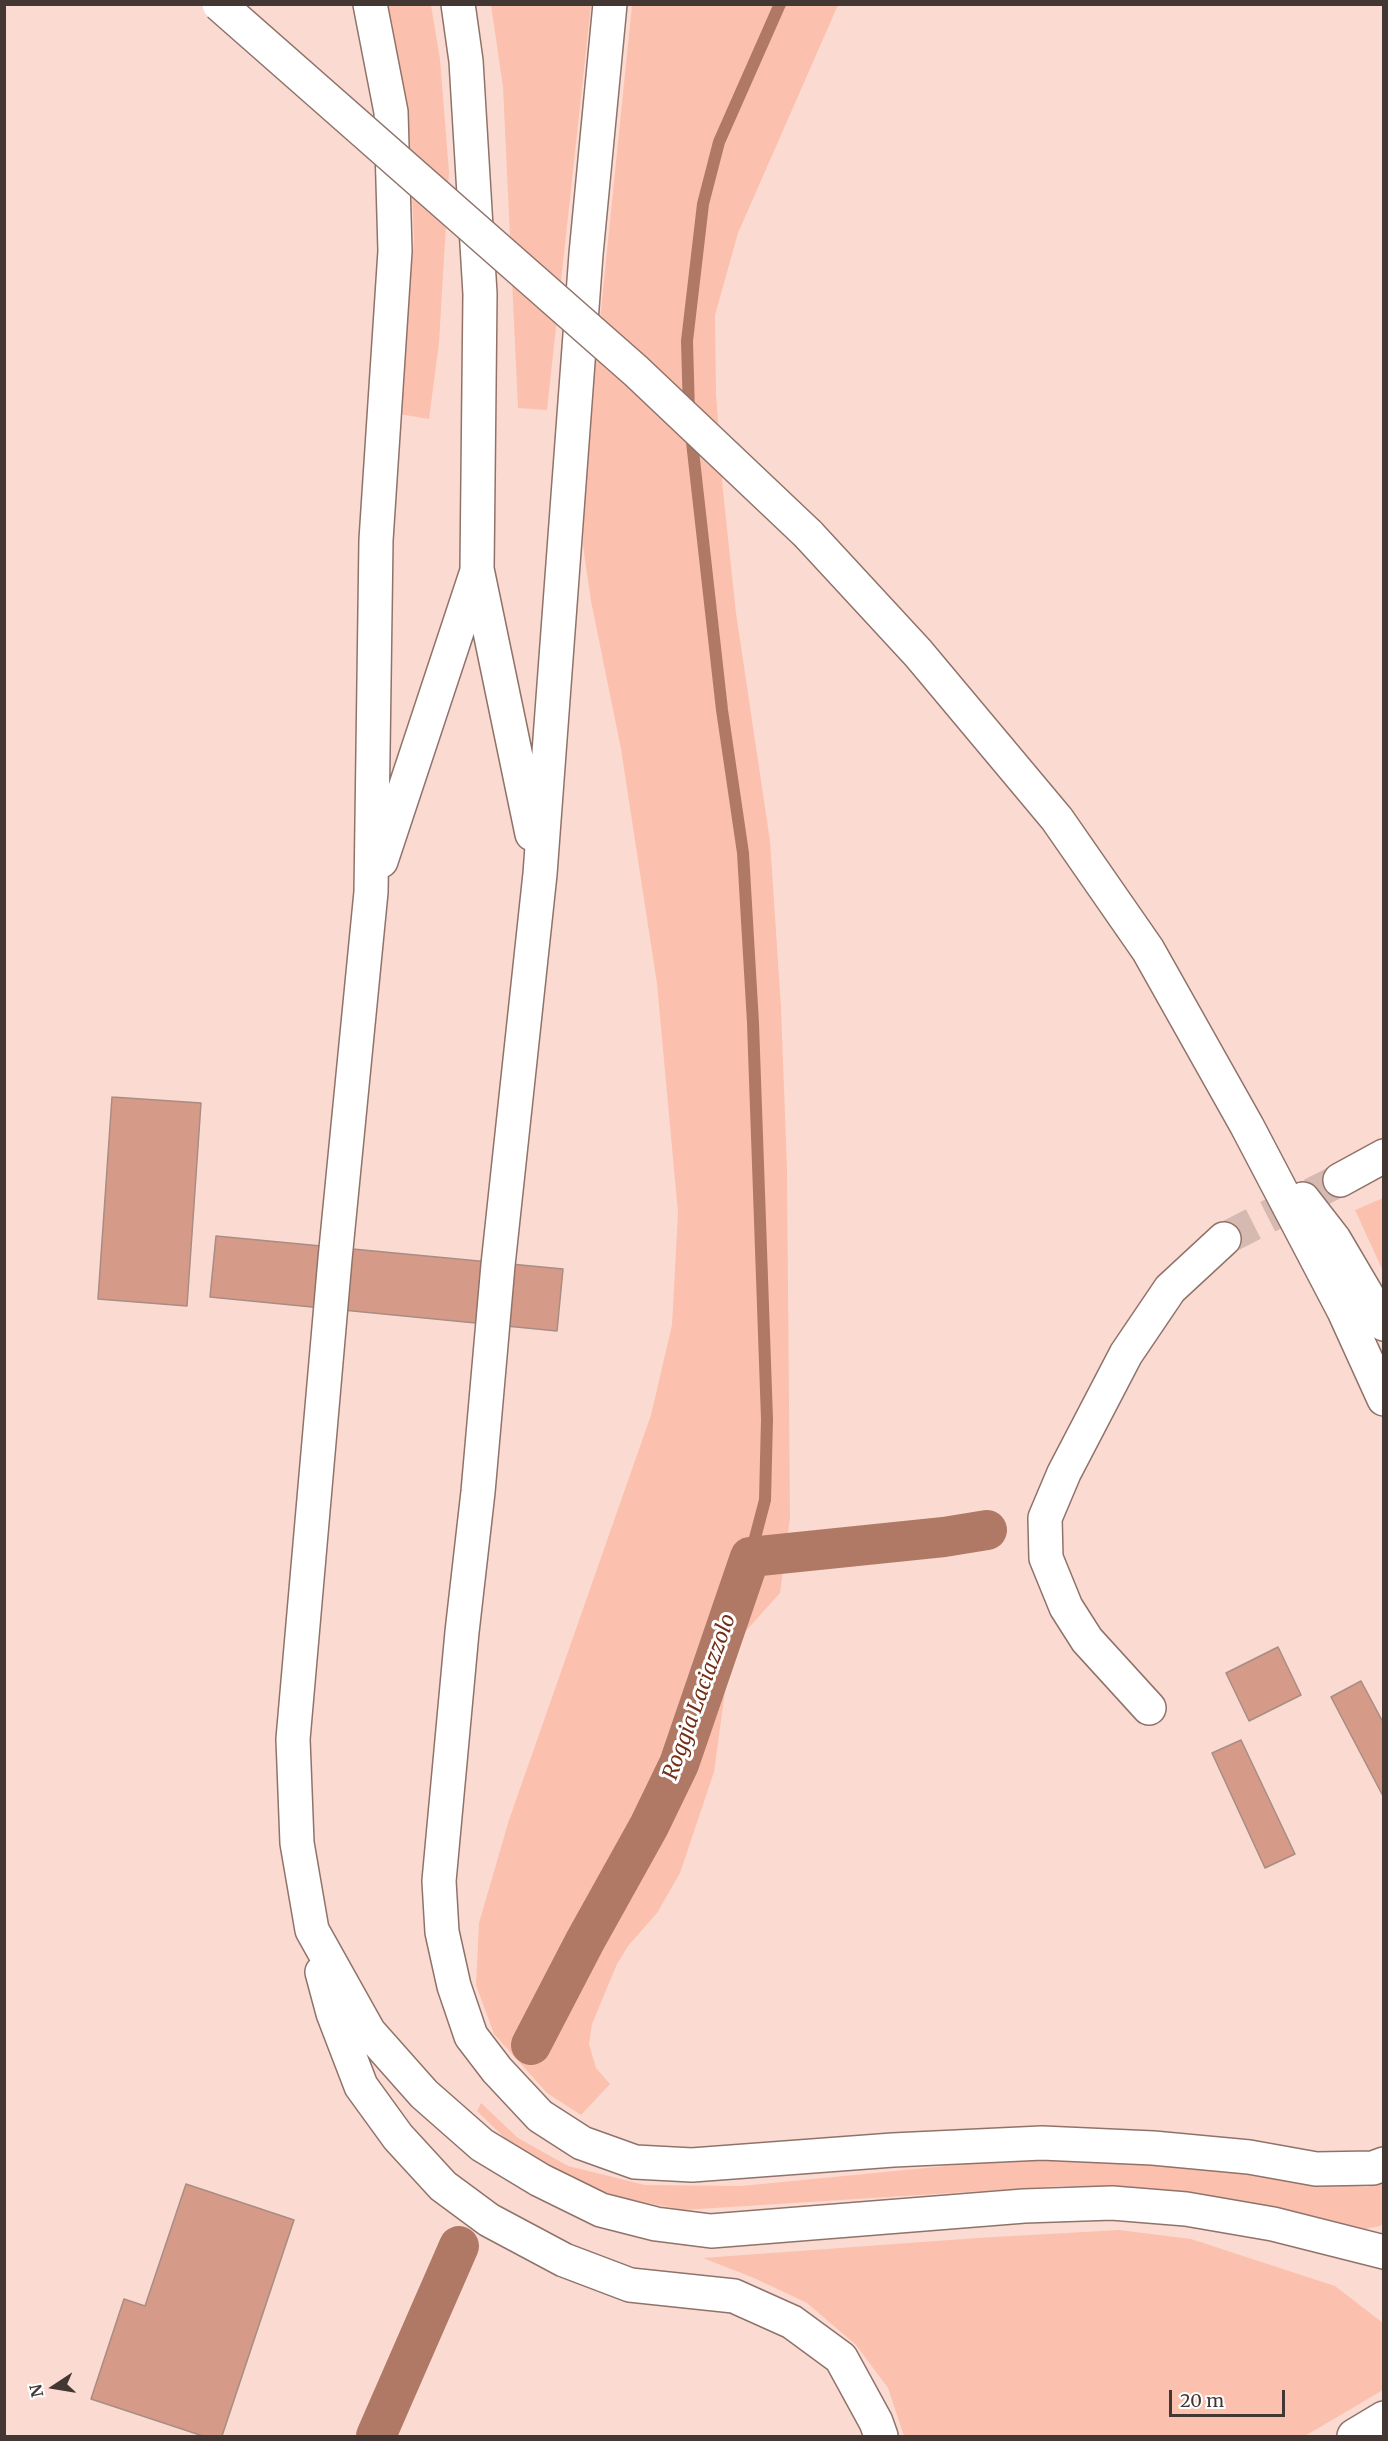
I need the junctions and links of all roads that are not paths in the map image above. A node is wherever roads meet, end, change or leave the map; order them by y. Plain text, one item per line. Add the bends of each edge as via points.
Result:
1 (219, 4) edge
2 (370, 4) edge
3 (458, 4) edge
4 (610, 4) edge
5 (477, 569) junction
6 (540, 874) junction
7 (371, 892) junction
8 (1247, 1126) junction
9 (1383, 1156) edge
10 (1340, 1180) tunnel mouth
11 (1224, 1239) tunnel mouth
12 (1383, 1324) edge
13 (1383, 1399) edge
14 (1149, 1708) dead end
15 (312, 1930) junction
16 (1383, 2164) edge
17 (1383, 2252) edge
18 (1383, 2418) edge
19 (881, 2436) edge
20 (1354, 2436) edge

1 - 8 main road, bridge via 636,371 808,534 918,654 1057,819 1148,950
2 - 7 main road via 392,112 396,251 376,540
3 - 5 main road via 466,62 480,294
4 - 6 main road via 586,254
5 - 6 main road
5 - 7 main road
6 - 16 main road via 498,1265 440,1881 442,1932 471,2036 540,2116 582,2143 635,2162 692,2165 1042,2143 1249,2157 1316,2169 1373,2168
7 - 15 main road via 293,1739 297,1843
8 - 12 main road via 1334,1239
8 - 13 main road via 1344,1311
9 - 10 main road
11 - 14 main road via 1170,1289 1126,1354 1045,1518 1046,1558 1066,1608 1087,1640
15 - 17 main road via 369,2032 424,2094 482,2145 601,2210 656,2224 711,2231 1024,2206 1112,2203 1186,2209 1273,2224
15 - 19 main road via 333,2013 361,2086 398,2137 443,2186 489,2220 564,2260 630,2284 734,2296 792,2322 841,2358
18 - 20 main road

